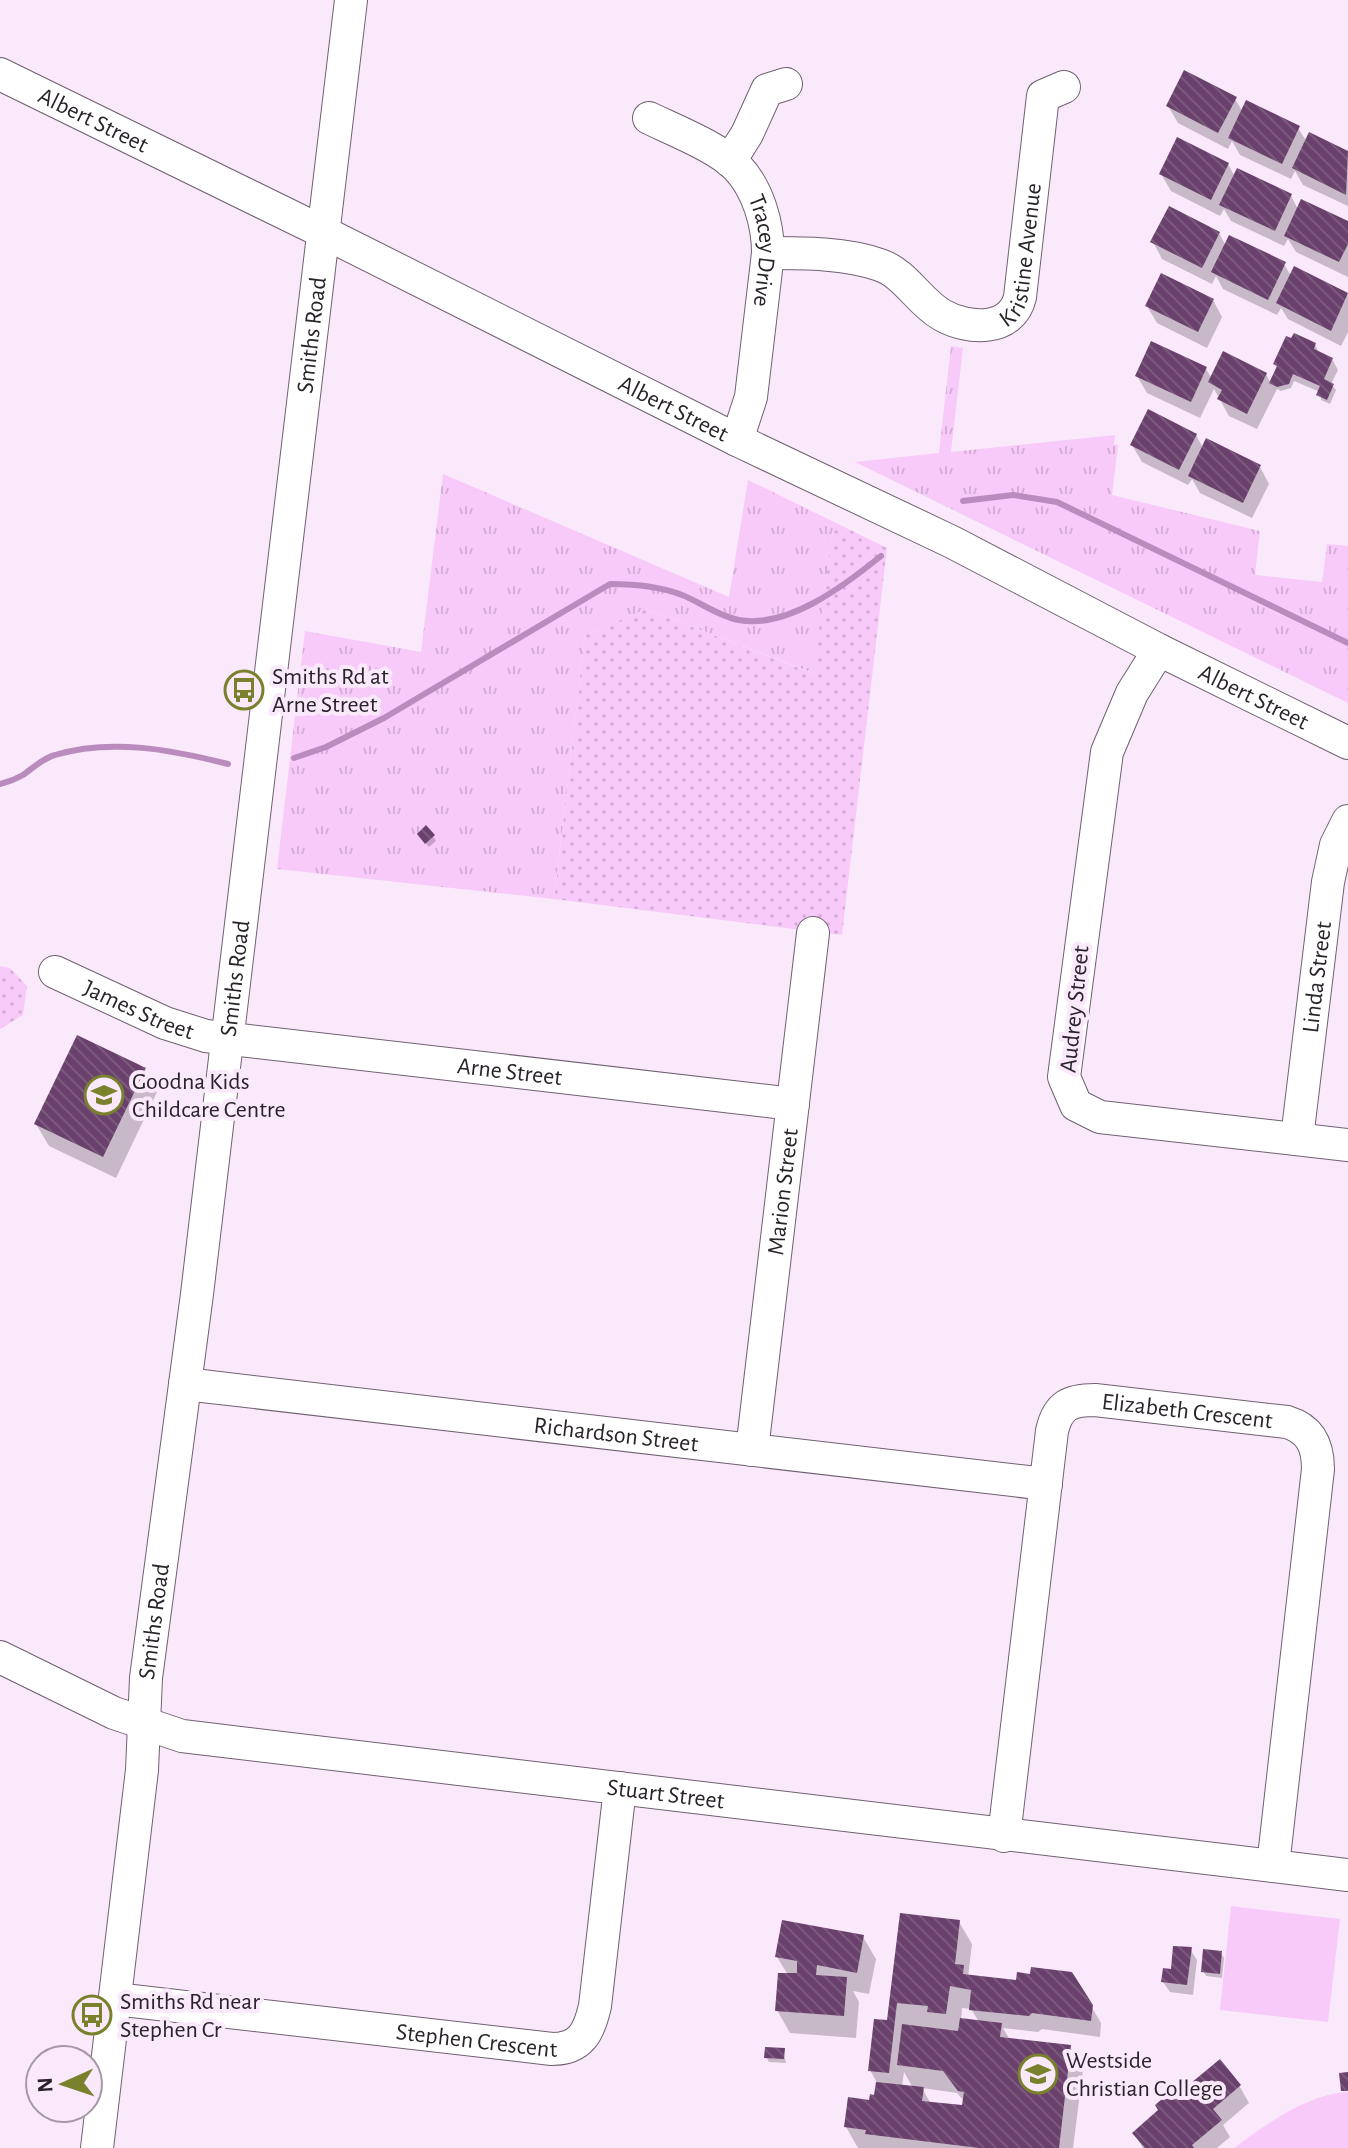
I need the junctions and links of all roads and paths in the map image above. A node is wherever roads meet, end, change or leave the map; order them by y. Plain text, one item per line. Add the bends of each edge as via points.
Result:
1 (351, 0) edge
2 (0, 74) edge
3 (769, 82) dead end
4 (1043, 88) dead end
5 (641, 111) dead end
6 (730, 161) junction
7 (323, 232) junction
8 (768, 253) junction
9 (737, 440) junction
10 (1159, 650) junction
11 (1348, 743) edge
12 (1348, 821) edge
13 (813, 933) dead end
14 (55, 972) dead end
15 (226, 1039) junction
16 (793, 1104) junction
17 (1297, 1138) junction
18 (1348, 1145) edge
19 (185, 1384) junction
20 (752, 1450) junction
21 (1046, 1484) junction
22 (0, 1657) edge
23 (144, 1724) junction
24 (620, 1788) junction
25 (1004, 1836) junction
26 (1273, 1866) junction
27 (1348, 1875) edge
28 (115, 1999) junction
29 (97, 2148) edge

1 - 7 street, Smiths Road
2 - 7 street, Albert Street
3 - 6 street
4 - 8 street, Kristine Avenue via 1020,297 1005,321 985,325 942,315 881,265
5 - 6 street, Tracey Drive
6 - 8 street, Tracey Drive via 763,213
7 - 9 street, Albert Street
7 - 15 street, Smiths Road
8 - 9 street, Tracey Drive via 751,397
9 - 10 street, Albert Street via 952,542
10 - 11 street, Albert Street
10 - 17 street, Audrey Street via 1132,693 1107,752 1064,1077 1076,1105 1100,1117
12 - 17 street, Linda Street via 1328,882
13 - 16 street, Marion Street
14 - 15 street, James Street via 177,1028
15 - 16 street, Arne Street
15 - 19 street, Smiths Road
16 - 20 street, Marion Street
17 - 18 street, Audrey Street
19 - 20 street, Richardson Street
19 - 23 street, Smiths Road
20 - 21 street, Richardson Street
21 - 25 street, Elizabeth Crescent
21 - 26 street, Elizabeth Crescent via 1054,1421 1072,1401 1287,1422 1313,1440 1318,1469
22 - 23 street, Stuart Street
23 - 24 street, Stuart Street via 198,1738
23 - 28 street, Smiths Road
24 - 25 street, Stuart Street
24 - 28 street, Stephen Crescent via 595,2006 587,2034 564,2049
25 - 26 street, Stuart Street
26 - 27 street, Stuart Street
28 - 29 street, Smiths Road

